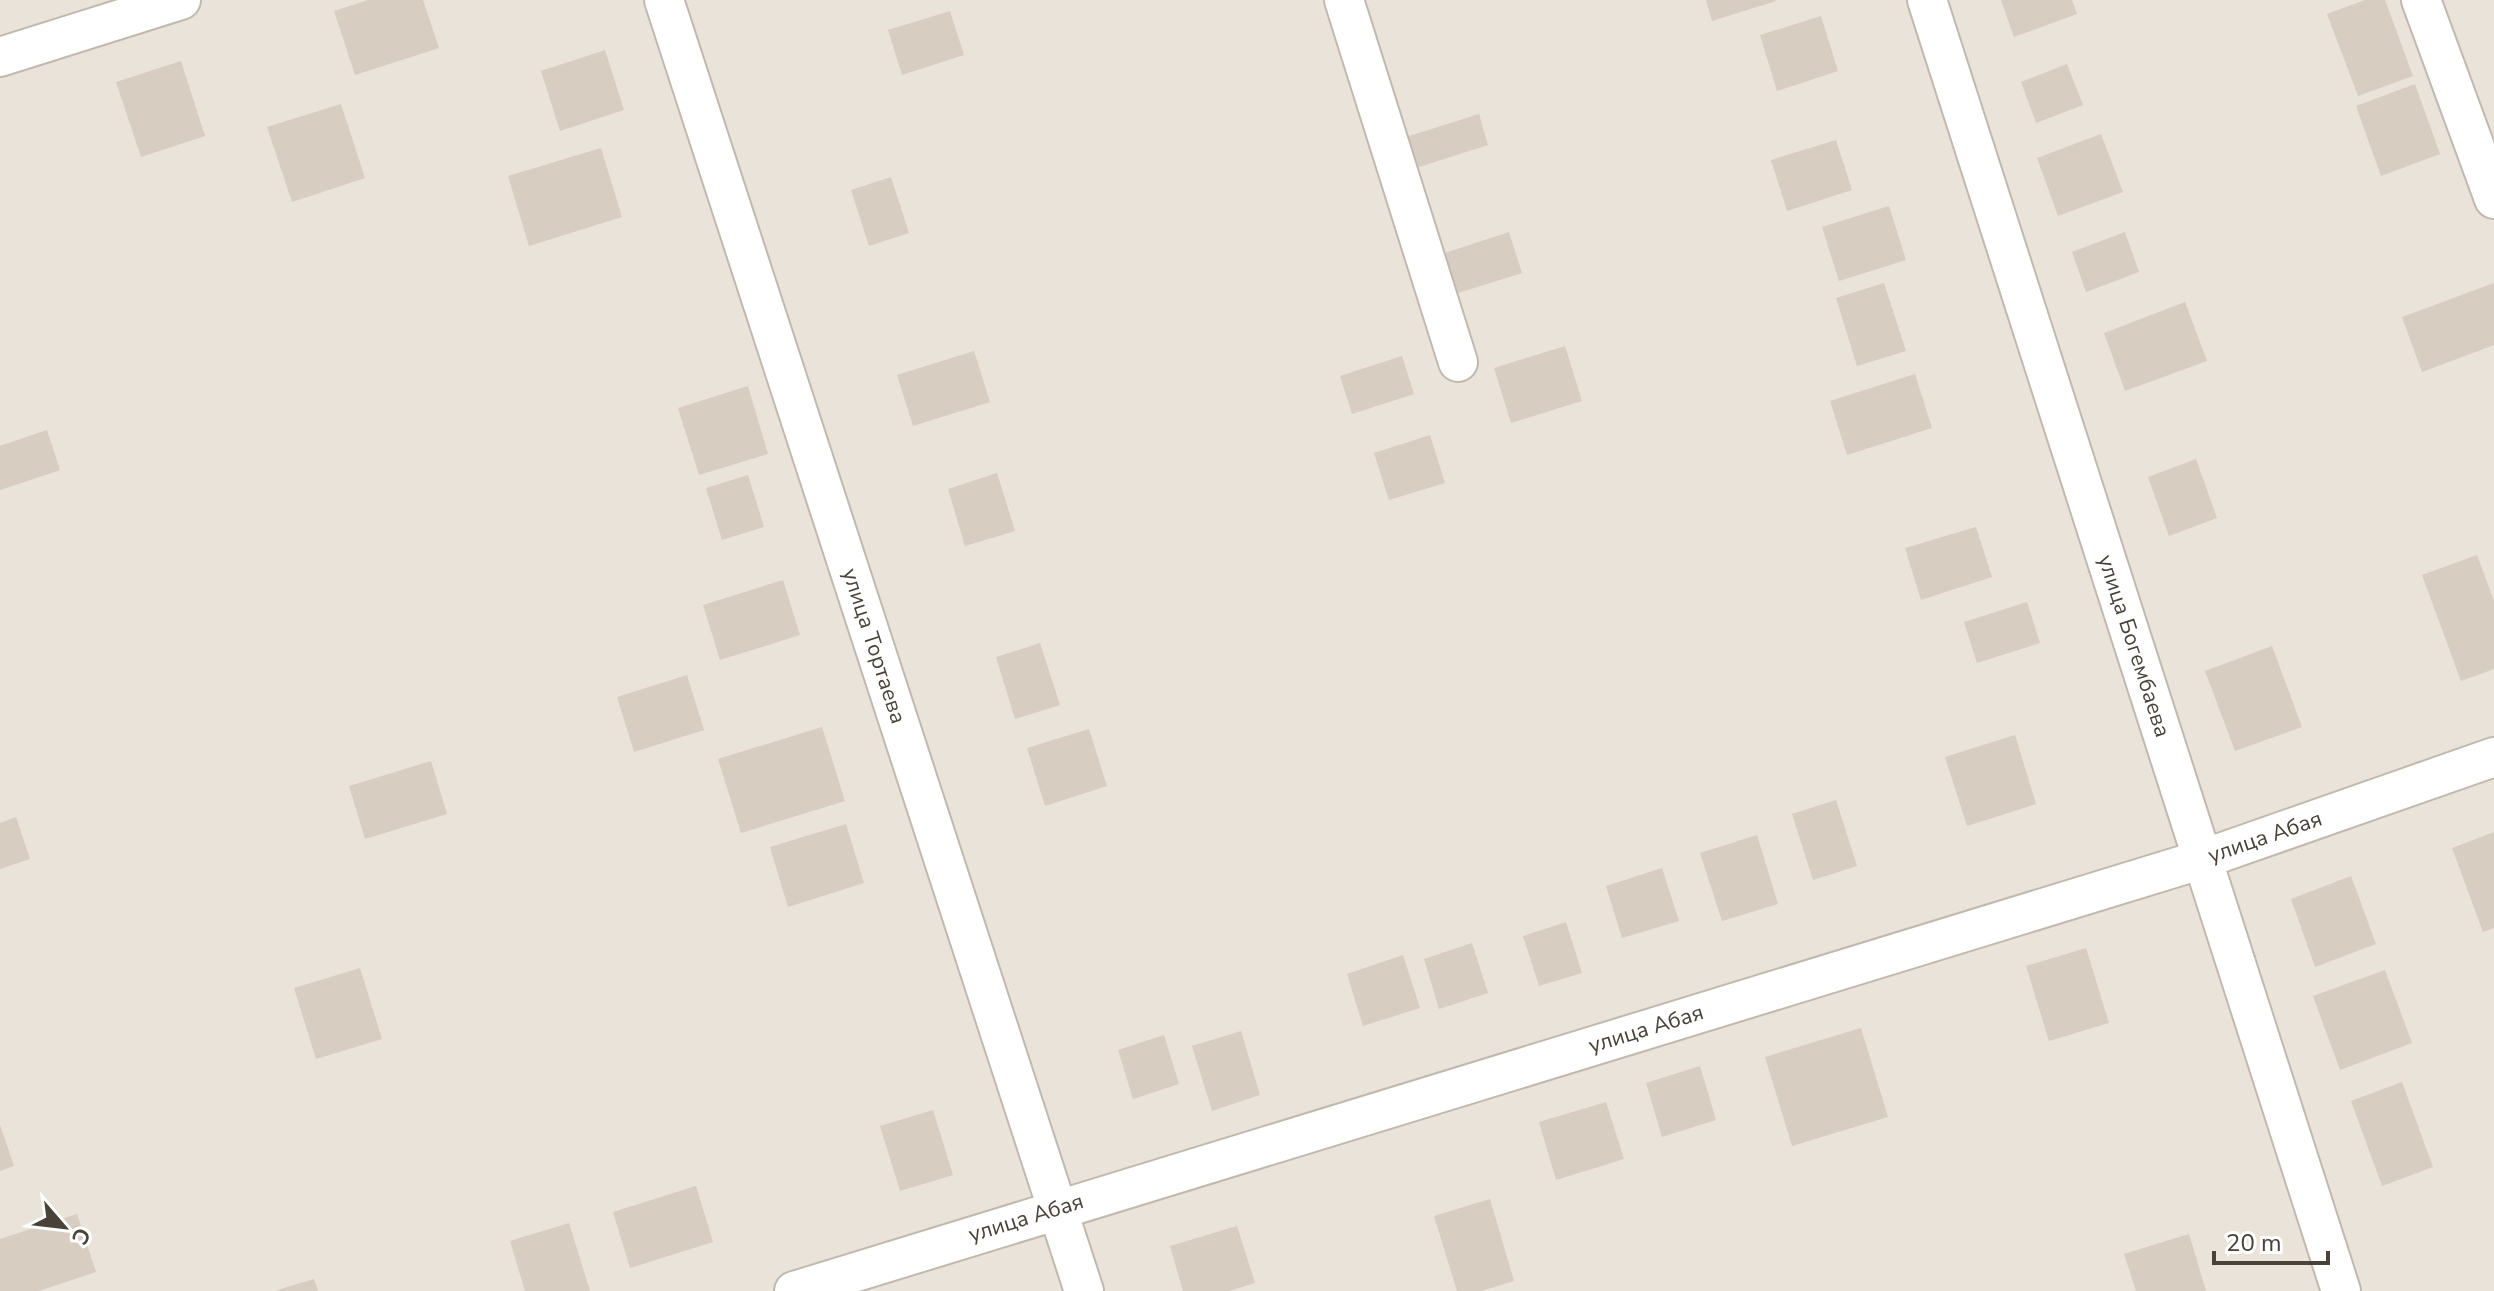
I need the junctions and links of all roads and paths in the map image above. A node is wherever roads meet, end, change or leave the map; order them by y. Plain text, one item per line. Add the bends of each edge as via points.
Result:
1 (181, 0) edge
2 (664, 0) edge
3 (1344, 0) edge
4 (1927, 0) edge
5 (2421, 0) edge
6 (0, 57) edge
7 (2494, 199) edge
8 (1458, 362) dead end
9 (2494, 757) edge
10 (2203, 859) junction
11 (1057, 1208) junction
12 (794, 1291) edge
13 (1084, 1291) edge
14 (2341, 1291) edge

1 - 6 street
2 - 11 street, улица Тортаева
3 - 8 street
4 - 10 street, улица Богембаева
5 - 7 street
9 - 10 street, улица Абая
10 - 11 street, улица Абая
10 - 14 street, улица Богембаева
11 - 12 street, улица Абая
11 - 13 street, улица Тортаева

